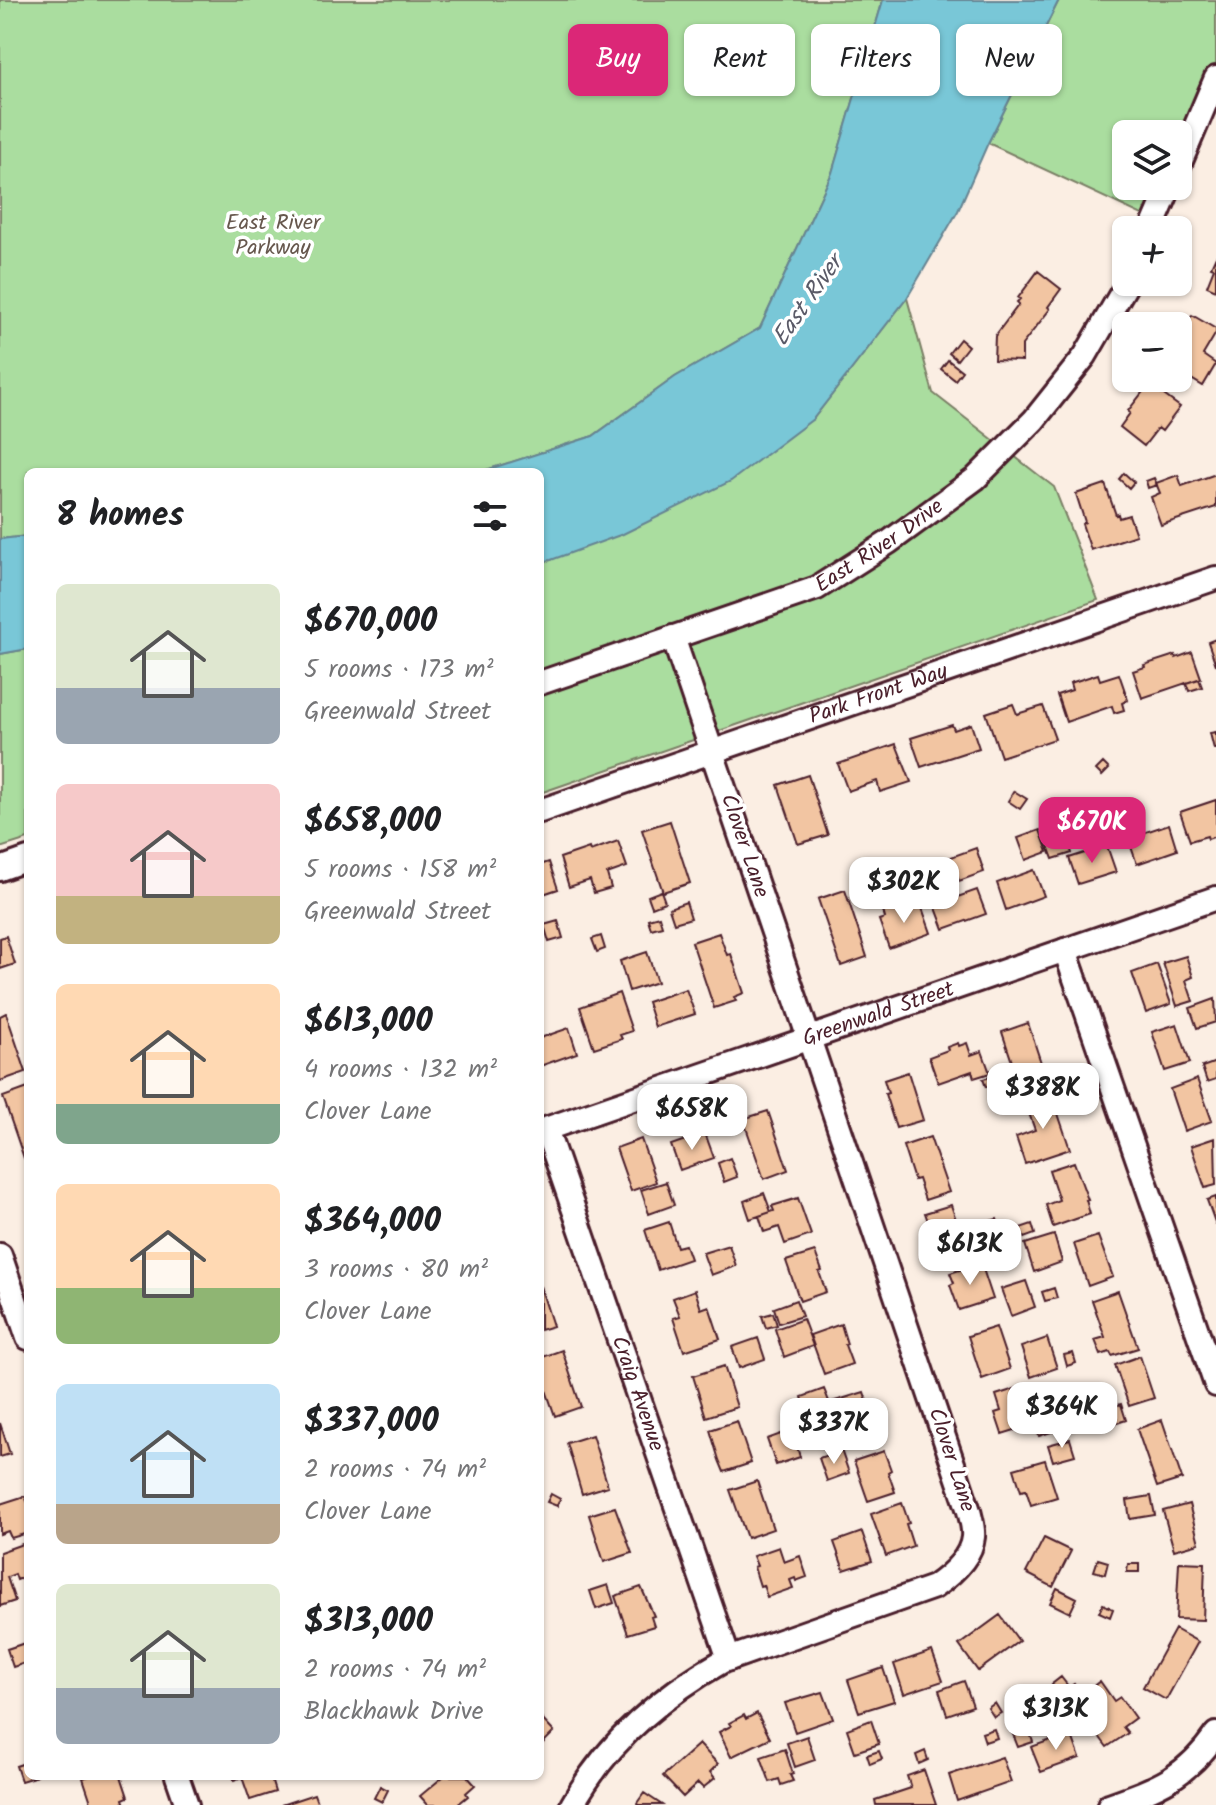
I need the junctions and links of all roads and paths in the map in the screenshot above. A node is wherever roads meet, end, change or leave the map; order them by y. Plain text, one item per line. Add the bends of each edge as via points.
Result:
1 (1216, 78) edge
2 (1192, 135) edge
3 (1120, 296) edge
4 (1216, 578) edge
5 (673, 637) junction
6 (544, 682) edge
7 (712, 752) junction
8 (544, 810) edge
9 (24, 860) edge
10 (0, 869) edge
11 (1216, 898) edge
12 (1065, 950) junction
13 (809, 1038) junction
14 (544, 1130) edge
15 (544, 1133) edge
16 (0, 1255) edge
17 (16, 1313) edge
18 (1216, 1385) edge
19 (729, 1659) junction
20 (1216, 1734) edge
21 (178, 1780) edge
22 (187, 1805) edge
23 (572, 1805) edge
24 (1109, 1805) edge

1 - 2 street
3 - 5 street, East River Drive via 1085,356 1034,420 975,479 817,588
4 - 7 street, Park Front Way
5 - 6 street, East River Drive
5 - 7 street, Clover Lane
7 - 8 street, Park Front Way
7 - 13 street, Clover Lane
9 - 10 street
11 - 12 street, Greenwald Street
12 - 13 street, Greenwald Street
12 - 18 street
13 - 14 street, Greenwald Street
13 - 19 street, Clover Lane via 969,1511 973,1538 960,1564 934,1587
15 - 19 street, Craig Avenue
16 - 17 street
19 - 23 street, Clover Lane via 646,1713 601,1762
20 - 24 street via 1181,1774
21 - 22 street

